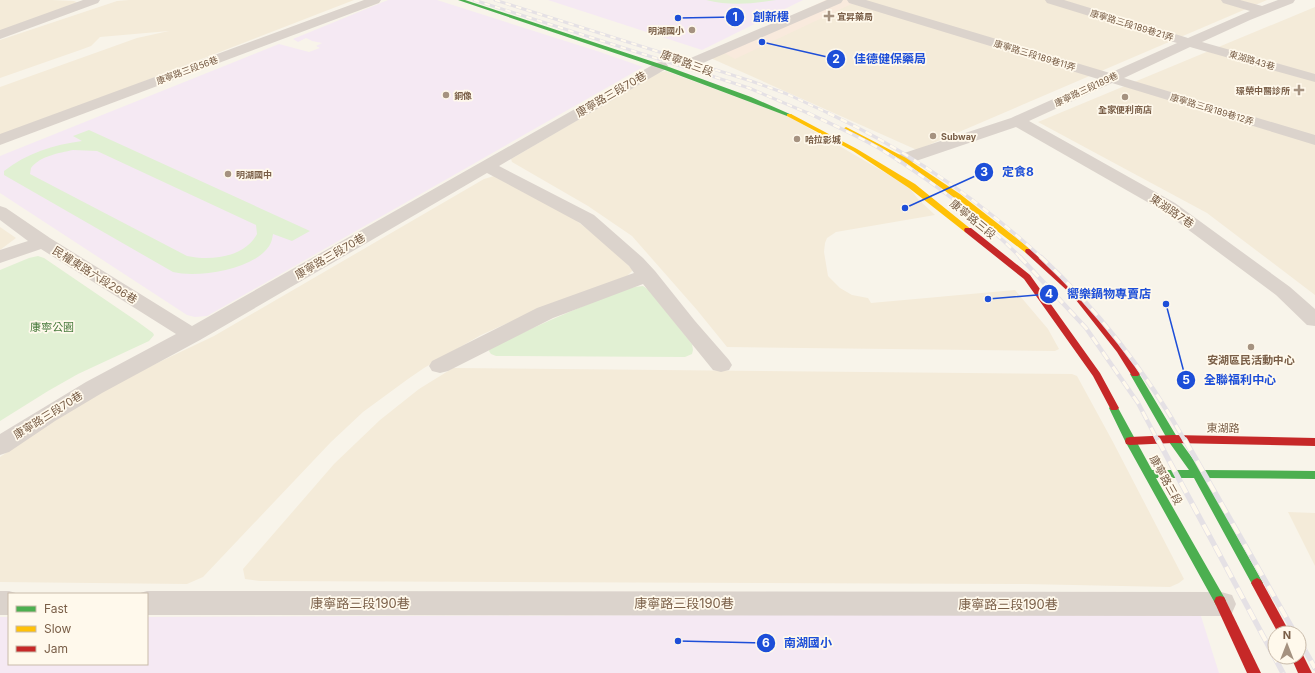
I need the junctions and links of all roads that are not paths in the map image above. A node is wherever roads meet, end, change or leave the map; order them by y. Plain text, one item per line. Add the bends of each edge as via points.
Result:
1 (94, 0) edge
2 (374, 0) edge
3 (460, 0) edge
4 (837, 0) edge
5 (853, 0) edge
6 (1051, 0) edge
7 (1227, 0) edge
8 (1289, 0) edge
9 (1264, 11) junction
10 (0, 35) edge
11 (1190, 43) junction
12 (692, 64) dead end
13 (661, 66) junction
14 (1110, 78) junction
15 (1315, 78) edge
16 (1017, 121) junction
17 (835, 124) dead end
18 (0, 140) edge
19 (1315, 140) edge
20 (904, 159) junction
21 (486, 166) junction
22 (0, 212) edge
23 (43, 242) junction
24 (0, 257) edge
25 (648, 275) junction
26 (1315, 320) edge
27 (192, 336) junction
28 (721, 365) dead end
29 (440, 366) dead end
30 (1173, 439) junction
31 (1130, 441) junction
32 (1315, 442) edge
33 (0, 446) edge
34 (1150, 474) junction
35 (1315, 475) edge
36 (1199, 476) junction
37 (148, 603) edge
38 (1221, 604) junction
39 (1280, 625) edge
40 (1254, 673) edge

1 - 10 street
2 - 18 street, 康寧路三段56巷
3 - 13 main road, 康寧路三段
4 - 12 street
5 - 14 street, 康寧路三段189巷11弄
6 - 11 street, 康寧路三段189巷21弄
7 - 9 street
8 - 9 street, 康寧路三段189巷
9 - 11 street, 康寧路三段189巷
11 - 14 street, 康寧路三段189巷
11 - 15 street, 東湖路43巷
13 - 21 street, 康寧路三段70巷
13 - 31 main road, 康寧路三段 via 744,96 800,120 912,186 958,221 1027,277 1097,375
14 - 16 street, 康寧路三段189巷
14 - 19 street, 康寧路三段189巷12弄
16 - 20 street, 康寧路三段189巷
16 - 26 street, 東湖路7巷 via 1169,207 1283,291
17 - 20 main road, 康寧路三段
20 - 30 main road, 康寧路三段 via 1019,242 1075,293 1121,351
21 - 25 street via 587,220
21 - 27 street, 康寧路三段70巷
22 - 23 street, 民權東路六段296巷
23 - 24 street
23 - 27 street, 民權東路六段296巷
25 - 28 street
25 - 29 street via 545,313
27 - 33 street, 康寧路三段70巷 via 116,373 34,421
30 - 31 main road, 東湖路
30 - 32 main road, 東湖路
30 - 36 main road, 康寧路三段
31 - 34 main road, 康寧路三段
34 - 36 main road
34 - 38 main road, 康寧路三段
35 - 36 main road
36 - 39 main road, 康寧路三段
37 - 38 street, 康寧路三段190巷
38 - 40 main road, 康寧路三段

